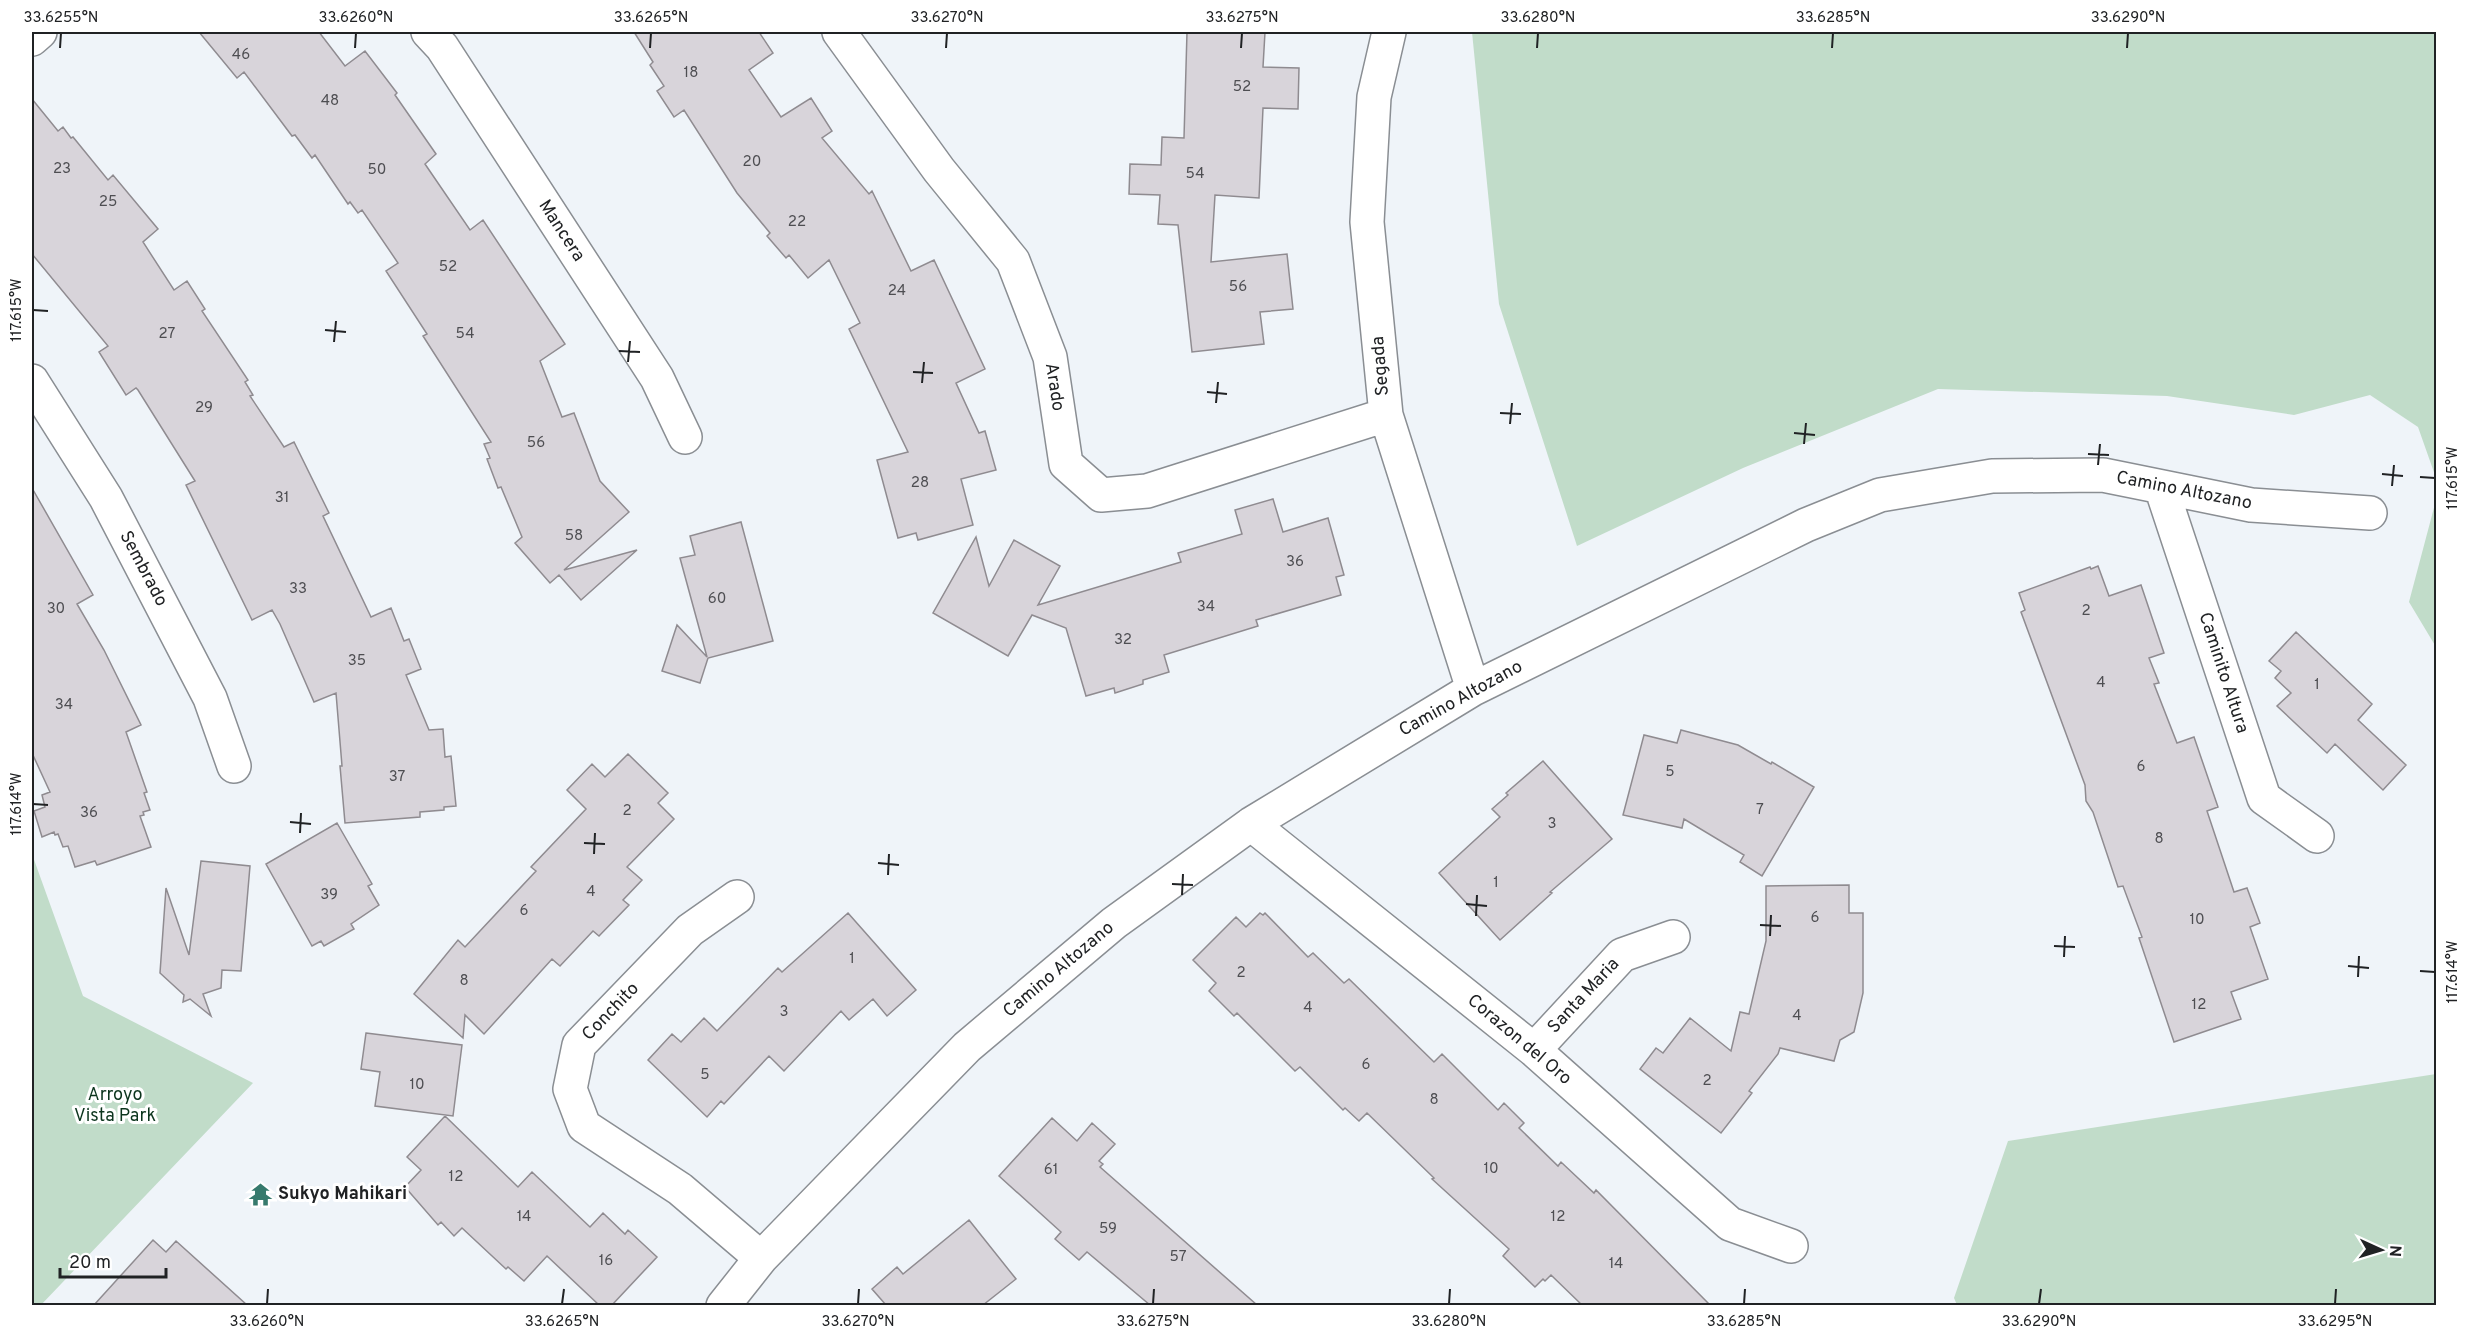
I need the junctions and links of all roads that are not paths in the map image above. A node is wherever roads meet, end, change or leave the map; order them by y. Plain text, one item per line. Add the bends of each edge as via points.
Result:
1 (40, 32) edge
2 (428, 32) edge
3 (839, 32) edge
4 (1389, 32) edge
5 (32, 39) edge
6 (32, 381) edge
7 (1386, 415) junction
8 (685, 437) dead end
9 (2161, 486) junction
10 (2370, 513) dead end
11 (1473, 689) junction
12 (234, 766) dead end
13 (1251, 824) junction
14 (2317, 836) dead end
15 (737, 897) dead end
16 (1673, 937) dead end
17 (1534, 1050) junction
18 (1791, 1246) dead end
19 (761, 1258) junction
20 (723, 1305) edge

1 - 5 street
2 - 8 street, Mancera via 442,46 657,378
3 - 7 street, Arado via 939,170 1013,261 1050,357 1066,464 1101,495 1147,491
4 - 7 street, Segada via 1374,97 1367,222
6 - 12 street, Sembrado via 106,498 210,698
7 - 11 street, Segada
9 - 10 street, Camino Altozano via 2251,505
9 - 11 street, Camino Altozano via 2103,475 1992,476 1880,495 1806,525
9 - 14 street, Caminito Altura via 2265,798
11 - 13 street, Camino Altozano
13 - 17 street, Corazon del Oro
13 - 19 street, Camino Altozano via 1114,923 967,1047
15 - 19 street, Conchito via 690,930 579,1045 570,1089 584,1126 680,1189
16 - 17 street, Santa Maria via 1622,955
17 - 18 street, Corazon del Oro via 1730,1224
19 - 20 street, Camino Altozano

